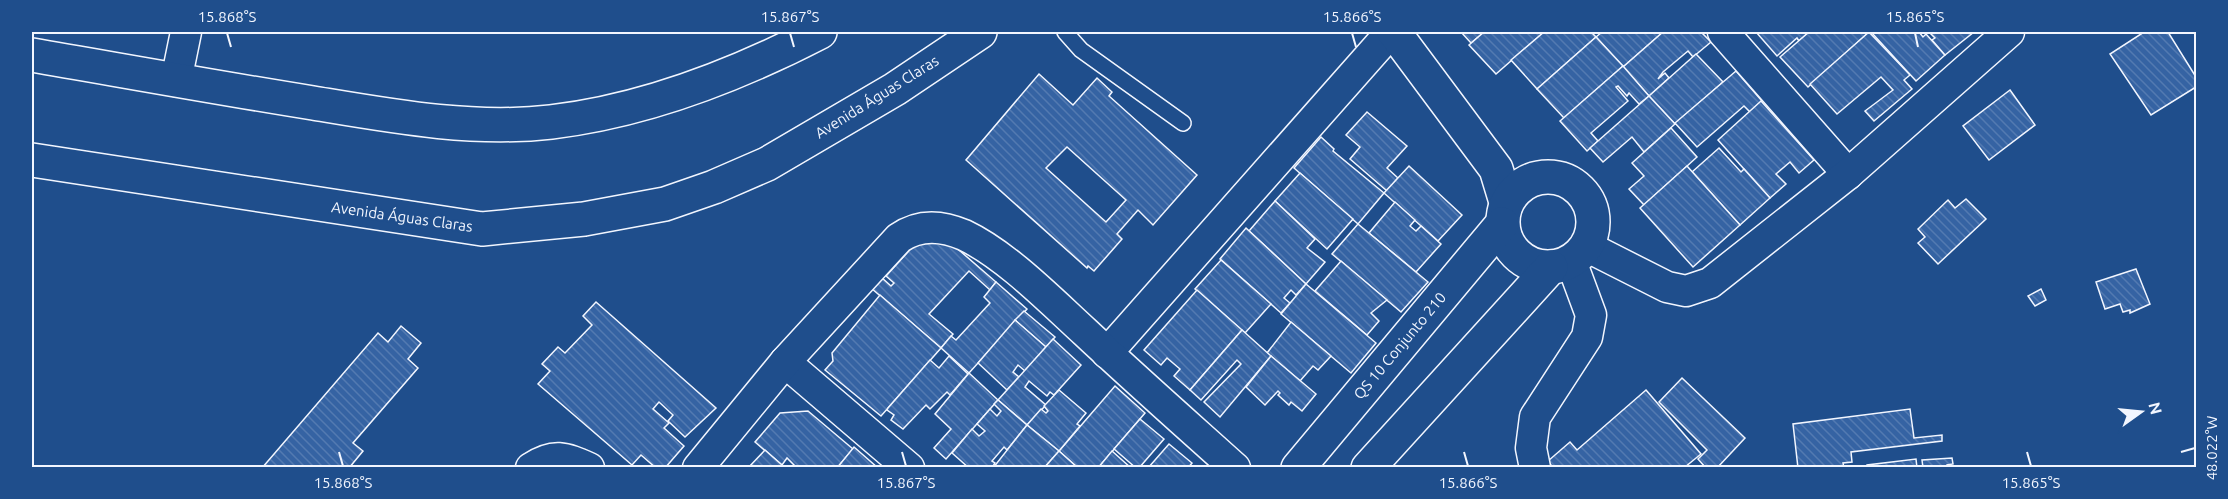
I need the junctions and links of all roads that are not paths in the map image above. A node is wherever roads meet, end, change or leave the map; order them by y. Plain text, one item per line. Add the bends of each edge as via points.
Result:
1 (186, 32) edge
2 (820, 32) edge
3 (980, 32) edge
4 (1065, 32) edge
5 (1393, 32) edge
6 (1723, 32) edge
7 (2009, 32) edge
8 (32, 55) edge
9 (176, 81) junction
10 (1183, 123) dead end
11 (1476, 140) junction
12 (32, 160) edge
13 (1848, 174) junction
14 (1539, 177) junction
15 (1504, 213) junction
16 (1569, 258) junction
17 (1107, 353) junction
18 (785, 362) junction
19 (531, 468) edge
20 (589, 468) edge
21 (698, 468) edge
22 (909, 468) edge
23 (1235, 468) edge
24 (1298, 468) edge
25 (1368, 468) edge
26 (1535, 468) edge

1 - 9 street
2 - 9 main road via 698,85 621,109 531,123 472,124 385,115
3 - 12 main road, Avenida Águas Claras via 895,89 767,164 664,204 584,219 482,229
4 - 10 lane via 1081,50
5 - 11 main road
5 - 17 street
6 - 13 street
7 - 13 street
8 - 9 main road
11 - 14 main road
11 - 15 main road via 1497,169
13 - 16 street via 1737,264 1698,289 1667,287
14 - 15 main road via 1520,185
14 - 16 main road via 1560,178 1579,188 1590,206 1593,226
15 - 16 main road via 1506,242 1518,256 1534,265
15 - 24 main road, QS 10 Conjunto 210
16 - 25 main road
16 - 26 street via 1591,315 1587,337 1535,417 1531,448
17 - 18 street via 997,257 965,236 929,226 912,229 899,238
17 - 23 street
18 - 21 street
18 - 22 street
19 - 20 street via 547,457 572,460

